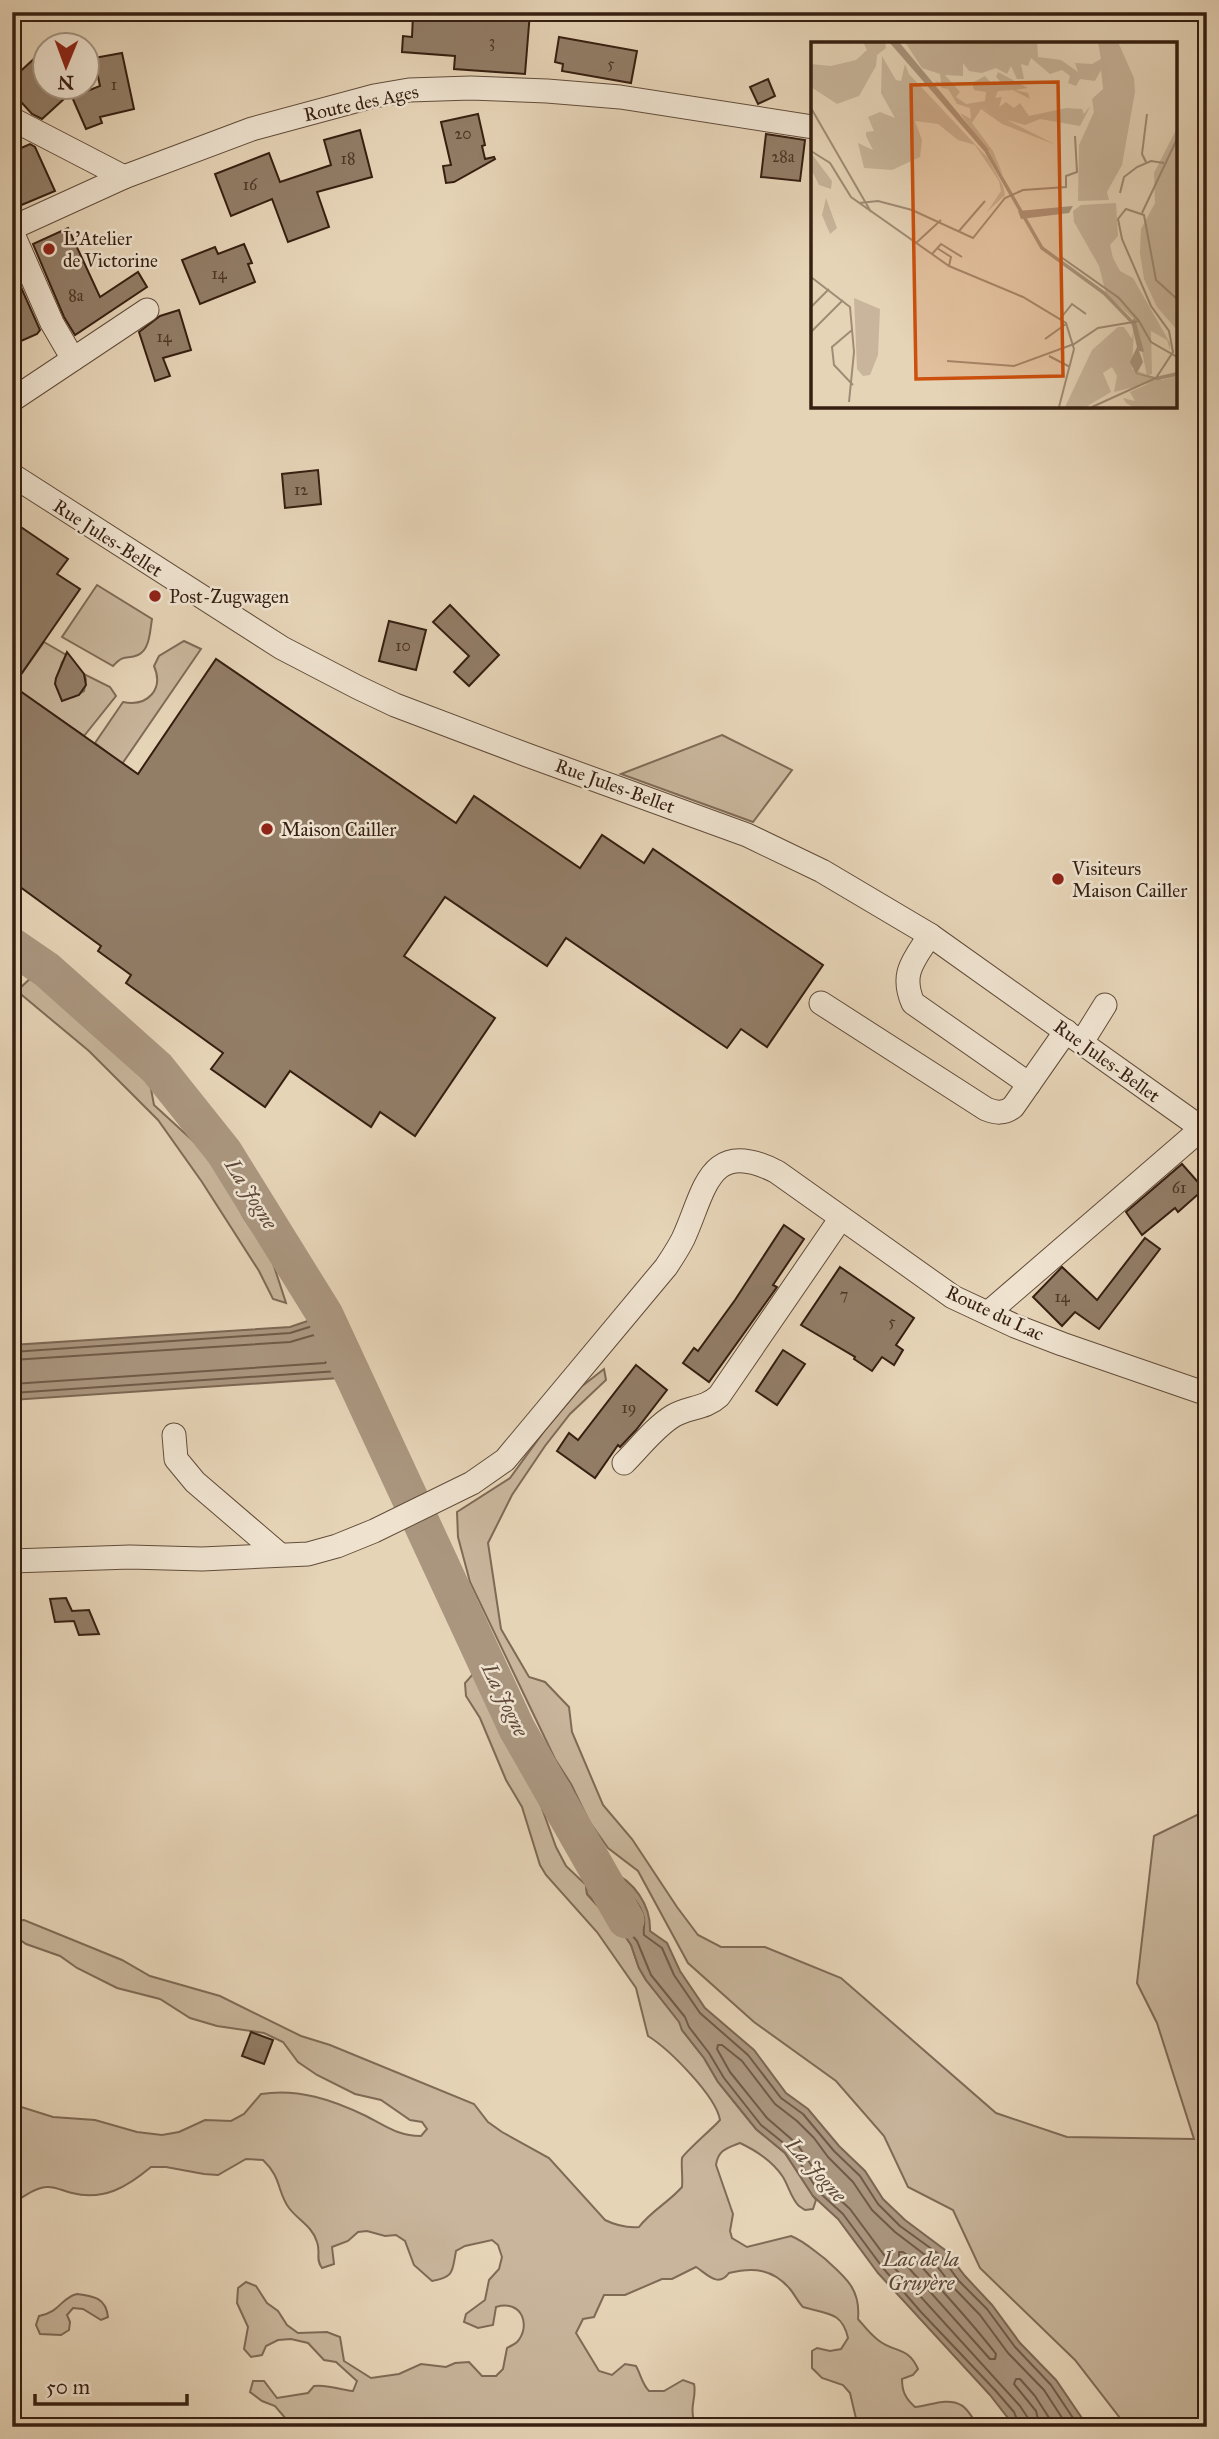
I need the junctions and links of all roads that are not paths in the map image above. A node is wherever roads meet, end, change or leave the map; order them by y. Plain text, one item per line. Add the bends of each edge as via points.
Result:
1 (12, 119) edge
2 (811, 127) edge
3 (124, 177) junction
4 (12, 230) edge
5 (146, 310) dead end
6 (73, 359) junction
7 (12, 400) edge
8 (14, 480) edge
9 (930, 935) junction
10 (821, 1003) dead end
11 (1105, 1005) dead end
12 (1074, 1037) junction
13 (1029, 1084) junction
14 (1203, 1130) edge
15 (841, 1218) junction
16 (988, 1313) junction
17 (1207, 1394) edge
18 (174, 1435) dead end
19 (624, 1463) dead end
20 (279, 1554) junction
21 (12, 1561) edge

1 - 3 street
2 - 3 street, Route des Ages via 620,97 471,88 409,90 252,129
3 - 4 street, Route des Ages
4 - 6 street via 52,323
5 - 6 street
6 - 7 street
8 - 9 street, Rue Jules-Bellet via 318,668 407,710 747,835 822,871
9 - 12 street, Rue Jules-Bellet
9 - 13 street via 909,967 913,1003
10 - 13 street via 992,1111 1013,1107
11 - 12 street
12 - 13 street
12 - 14 street, Rue Jules-Bellet
14 - 16 street
15 - 16 street, Route du Lac via 942,1290
15 - 19 street via 719,1396 666,1421
15 - 20 street, Route du Lac via 764,1166 748,1160 729,1162 706,1181 666,1267 505,1460 460,1490 374,1531 308,1554
16 - 17 street, Route du Lac
18 - 20 street via 176,1459 195,1482
20 - 21 street

